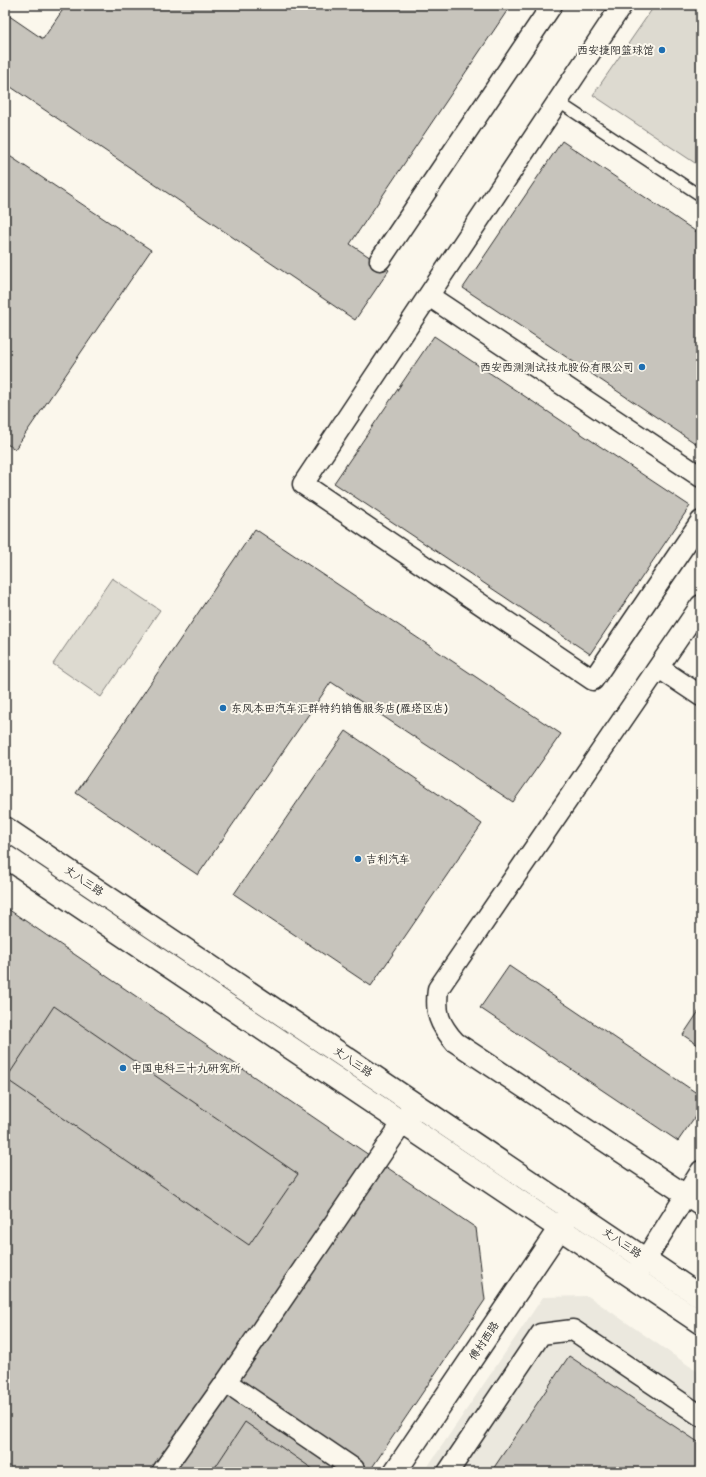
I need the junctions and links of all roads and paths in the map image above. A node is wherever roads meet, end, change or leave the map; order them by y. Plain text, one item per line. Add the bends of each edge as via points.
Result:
1 (552, 5) edge
2 (622, 5) edge
3 (557, 101) junction
4 (701, 196) edge
5 (380, 260) dead end
6 (429, 296) junction
7 (701, 477) edge
8 (701, 521) edge
9 (701, 605) edge
10 (659, 668) junction
11 (701, 696) edge
12 (5, 828) edge
13 (5, 856) edge
14 (415, 1104) junction
15 (403, 1123) junction
16 (701, 1171) edge
17 (693, 1200) edge
18 (572, 1210) junction
19 (560, 1228) junction
20 (645, 1259) junction
21 (634, 1278) junction
22 (701, 1297) edge
23 (701, 1323) edge
24 (226, 1382) junction
25 (701, 1416) edge
26 (162, 1472) edge
27 (352, 1472) edge
28 (396, 1472) edge
29 (448, 1472) edge

1 - 5 street
2 - 3 street
3 - 4 lane
3 - 6 street
6 - 7 street
6 - 8 street via 303,484 593,680
9 - 10 street
10 - 11 street
10 - 17 street via 438,989 437,1014 444,1030 455,1042
12 - 14 street, 丈八三路
13 - 15 street, 丈八三路
14 - 15 street
14 - 18 street, 丈八三路
15 - 19 street, 丈八三路
15 - 24 street
16 - 17 street
17 - 20 street
18 - 19 street, 傅村西路
18 - 20 street, 丈八三路
19 - 21 street, 丈八三路
19 - 28 street, 傅村西路
20 - 21 street
20 - 22 street, 丈八三路
21 - 23 street, 丈八三路
24 - 26 street
24 - 27 street via 354,1469
25 - 29 street via 573,1330 541,1334

